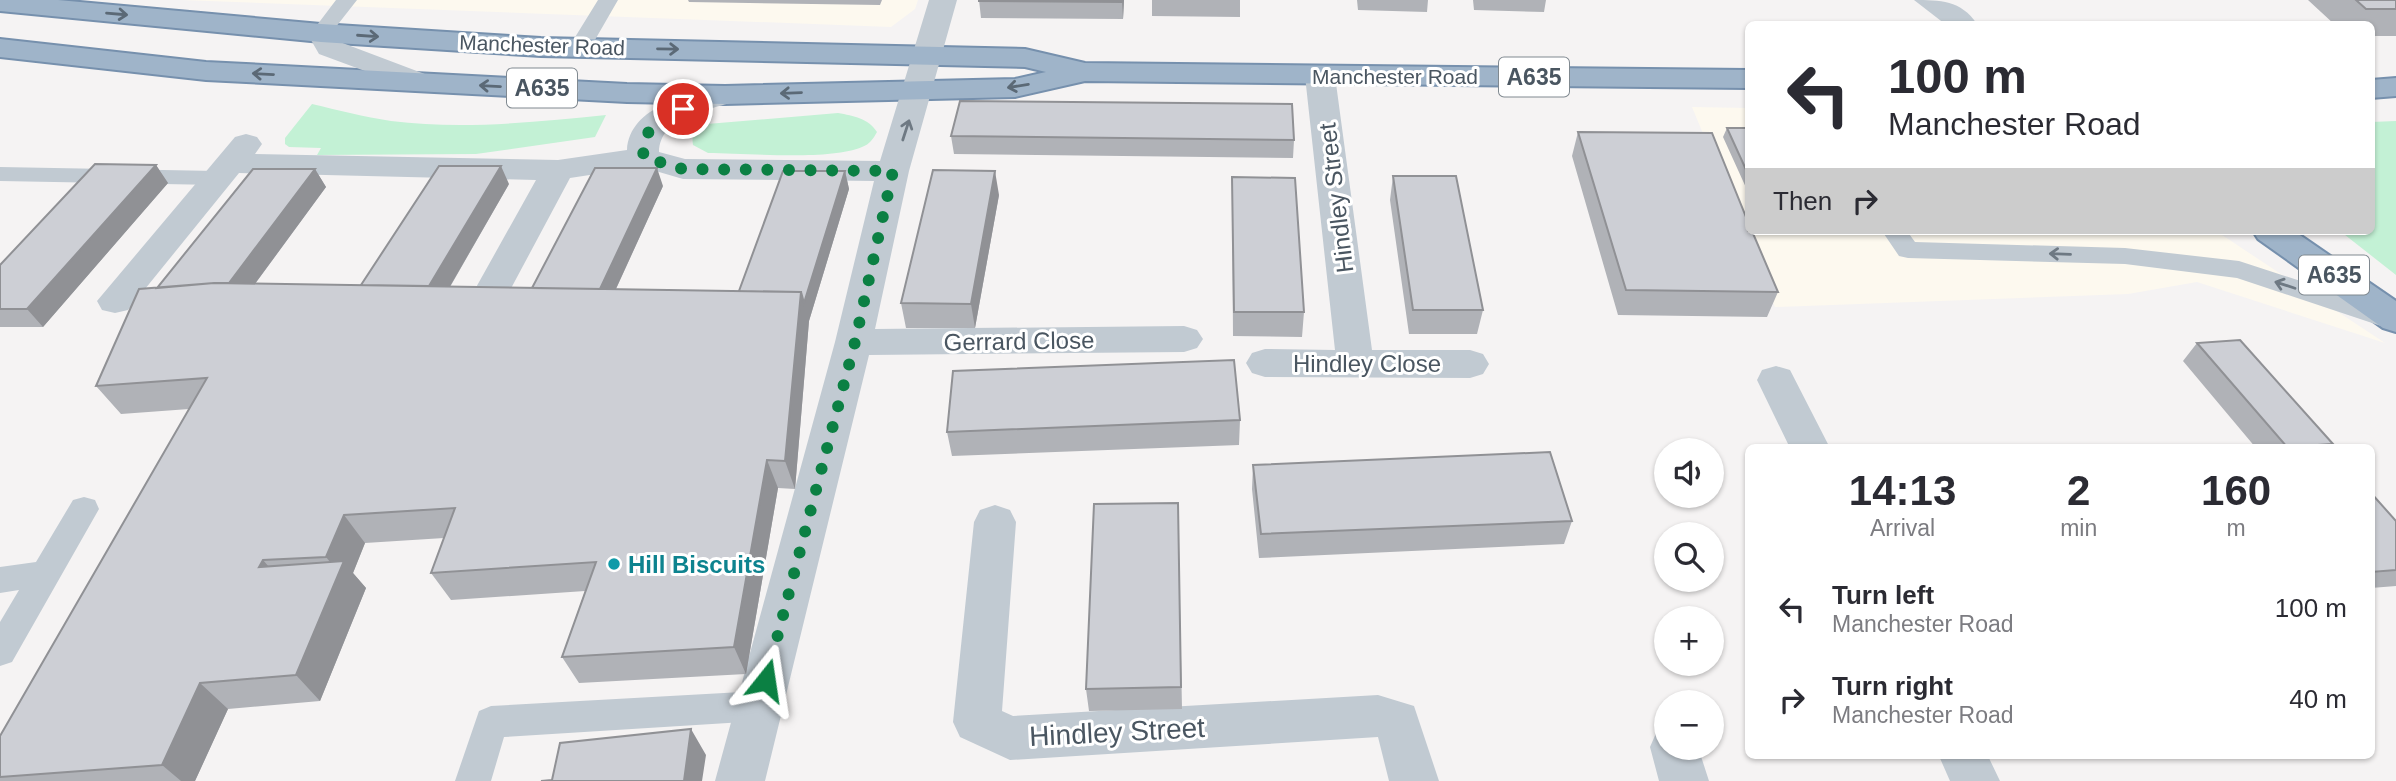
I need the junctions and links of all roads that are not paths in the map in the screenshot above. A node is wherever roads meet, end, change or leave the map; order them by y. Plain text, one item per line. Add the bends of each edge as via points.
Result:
1 (347, 0) edge
2 (608, 0) edge
3 (943, 0) edge
4 (1928, 0) edge
5 (0, 3) edge
6 (1959, 21) edge
7 (321, 33) junction
8 (580, 47) junction
9 (0, 48) edge
10 (928, 57) junction
11 (1085, 72) junction
12 (1320, 76) junction
13 (1745, 80) edge
14 (2375, 80) edge
15 (2396, 80) edge
16 (419, 82) junction
17 (2396, 87) edge
18 (919, 89) junction
19 (2375, 89) edge
20 (725, 95) junction
21 (643, 157) junction
22 (232, 160) junction
23 (558, 170) junction
24 (893, 171) junction
25 (0, 174) edge
26 (27, 175) junction
27 (0, 194) edge
28 (1897, 235) edge
29 (2277, 235) edge
30 (487, 300) edge
31 (115, 301) dead end
32 (2396, 320) edge
33 (1184, 339) dead end
34 (855, 342) junction
35 (1265, 363) dead end
36 (1354, 363) junction
37 (1470, 364) dead end
38 (1776, 380) dead end
39 (1808, 444) edge
40 (84, 509) dead end
41 (995, 523) dead end
42 (43, 574) junction
43 (0, 580) edge
44 (0, 652) edge
45 (760, 706) junction
46 (1964, 759) edge
47 (1678, 760) edge
48 (473, 781) edge
49 (740, 781) edge
50 (1414, 781) edge
51 (1684, 781) edge
52 (1975, 781) edge

1 - 7 lane
2 - 8 lane
3 - 10 street
4 - 6 street
5 -> 7 highway, Manchester Road / A635
7 -> 8 highway, Manchester Road / A635
7 - 16 street via 329,48
8 -> 10 highway, Manchester Road / A635
16 -> 9 highway, Manchester Road / A635 via 206,71
10 - 11 highway, Manchester Road / A635 via 1025,58
10 - 18 street
11 - 12 highway, Manchester Road / A635
11 -> 18 highway, Manchester Road / A635 via 1015,88
12 - 13 highway, Manchester Road / A635
12 - 36 street, Hindley Street
14 - 15 highway
20 -> 16 highway, Manchester Road / A635
17 - 19 highway
18 -> 20 highway, Manchester Road / A635
24 -> 18 street
20 - 21 street, Manchester Road via 662,116 644,136
21 - 23 street
21 - 24 street via 683,169
22 - 23 street
22 - 26 lane
22 - 31 street
23 - 30 street
24 - 34 street
25 - 26 lane
26 - 27 lane
32 -> 28 lane via 2239,270 2126,256 1908,250
29 - 32 highway, A635
33 - 34 street, Gerrard Close
34 - 45 street
35 - 36 street, Hindley Close
36 - 37 street, Hindley Close
38 - 39 street
40 - 42 lane
41 - 50 street, Hindley Street via 977,722 1010,738 1378,716 1397,721
42 - 43 lane
42 - 44 lane
45 - 48 lane via 491,722
45 - 49 street
46 - 52 street
47 - 51 street

